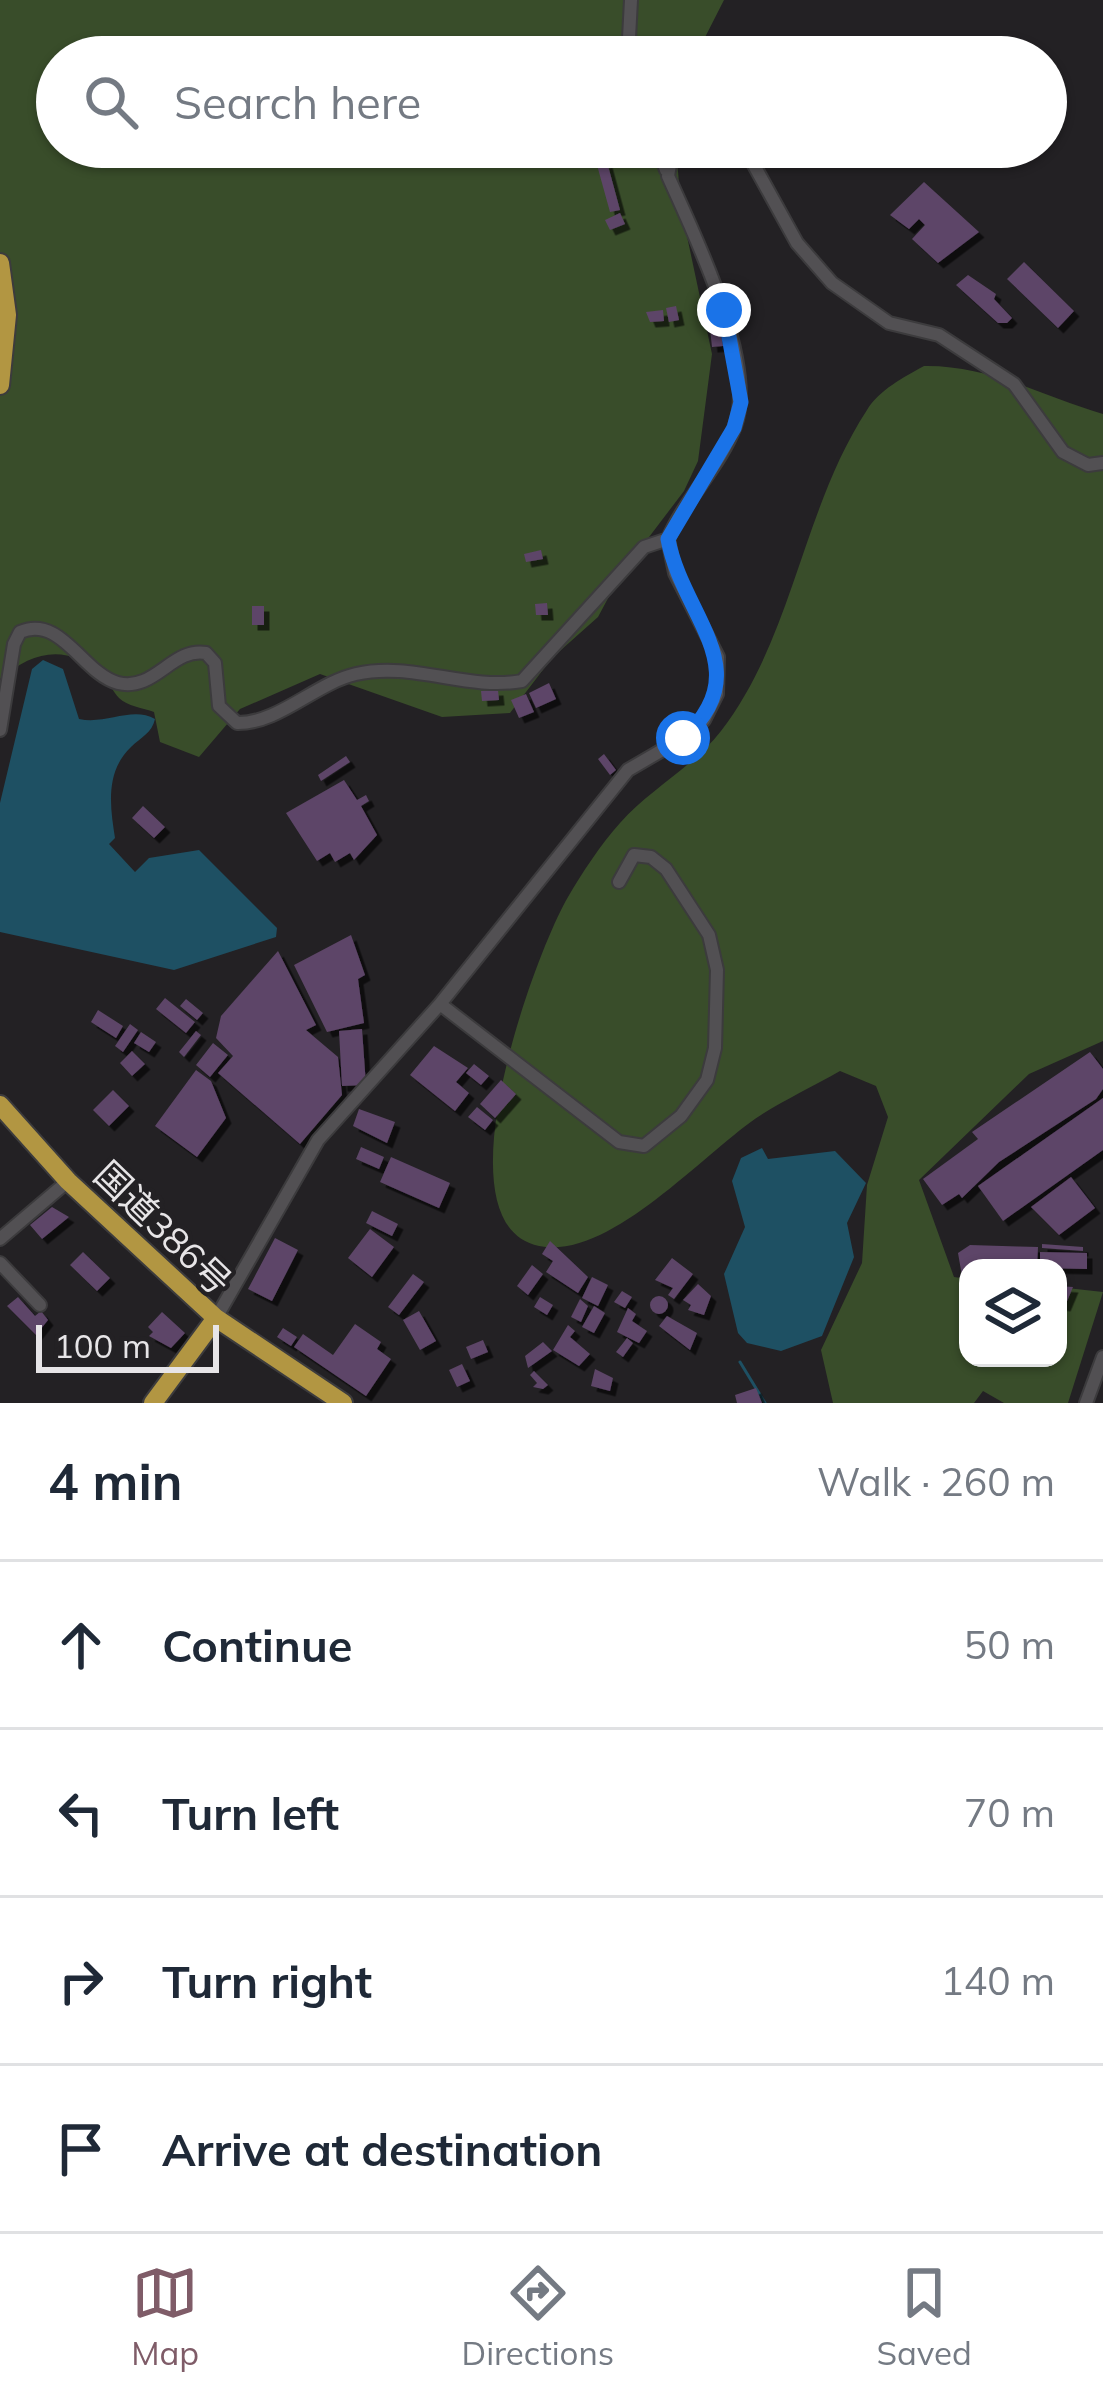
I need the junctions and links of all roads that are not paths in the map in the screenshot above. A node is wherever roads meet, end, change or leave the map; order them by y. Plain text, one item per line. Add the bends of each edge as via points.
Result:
1 (631, 0) edge
2 (629, 36) edge
3 (665, 168) edge
4 (669, 168) edge
5 (756, 168) edge
6 (668, 176) junction
7 (0, 263) edge
8 (0, 385) edge
9 (1103, 463) edge
10 (668, 539) junction
11 (0, 730) edge
12 (619, 882) dead end
13 (440, 1004) junction
14 (0, 1105) edge
15 (68, 1181) junction
16 (0, 1239) edge
17 (0, 1263) edge
18 (40, 1305) dead end
19 (216, 1318) junction
20 (1103, 1358) edge
21 (153, 1403) edge
22 (343, 1403) edge
23 (1086, 1403) edge

1 - 2 street
3 - 6 street
4 - 6 street
5 - 9 street via 797,243 832,283 889,323 939,335 1014,383 1063,452
6 - 10 street via 724,310 741,402 734,428
7 - 8 highway via 7,315
10 - 11 street via 644,547 522,681 392,669 358,674 321,684 256,722 237,723 219,706 215,663 206,653 124,684 34,628 14,644
10 - 13 street via 674,573 718,657 717,694 683,738 628,770
12 - 13 street via 634,855 657,862 710,935 717,970 712,1063 662,1134 644,1146 620,1142
13 - 19 street via 318,1140
14 - 15 highway, 国道386号
15 - 16 street
15 - 19 highway, 国道386号
17 - 18 street
19 - 21 highway, 国道386号
19 - 22 highway
20 - 23 street

